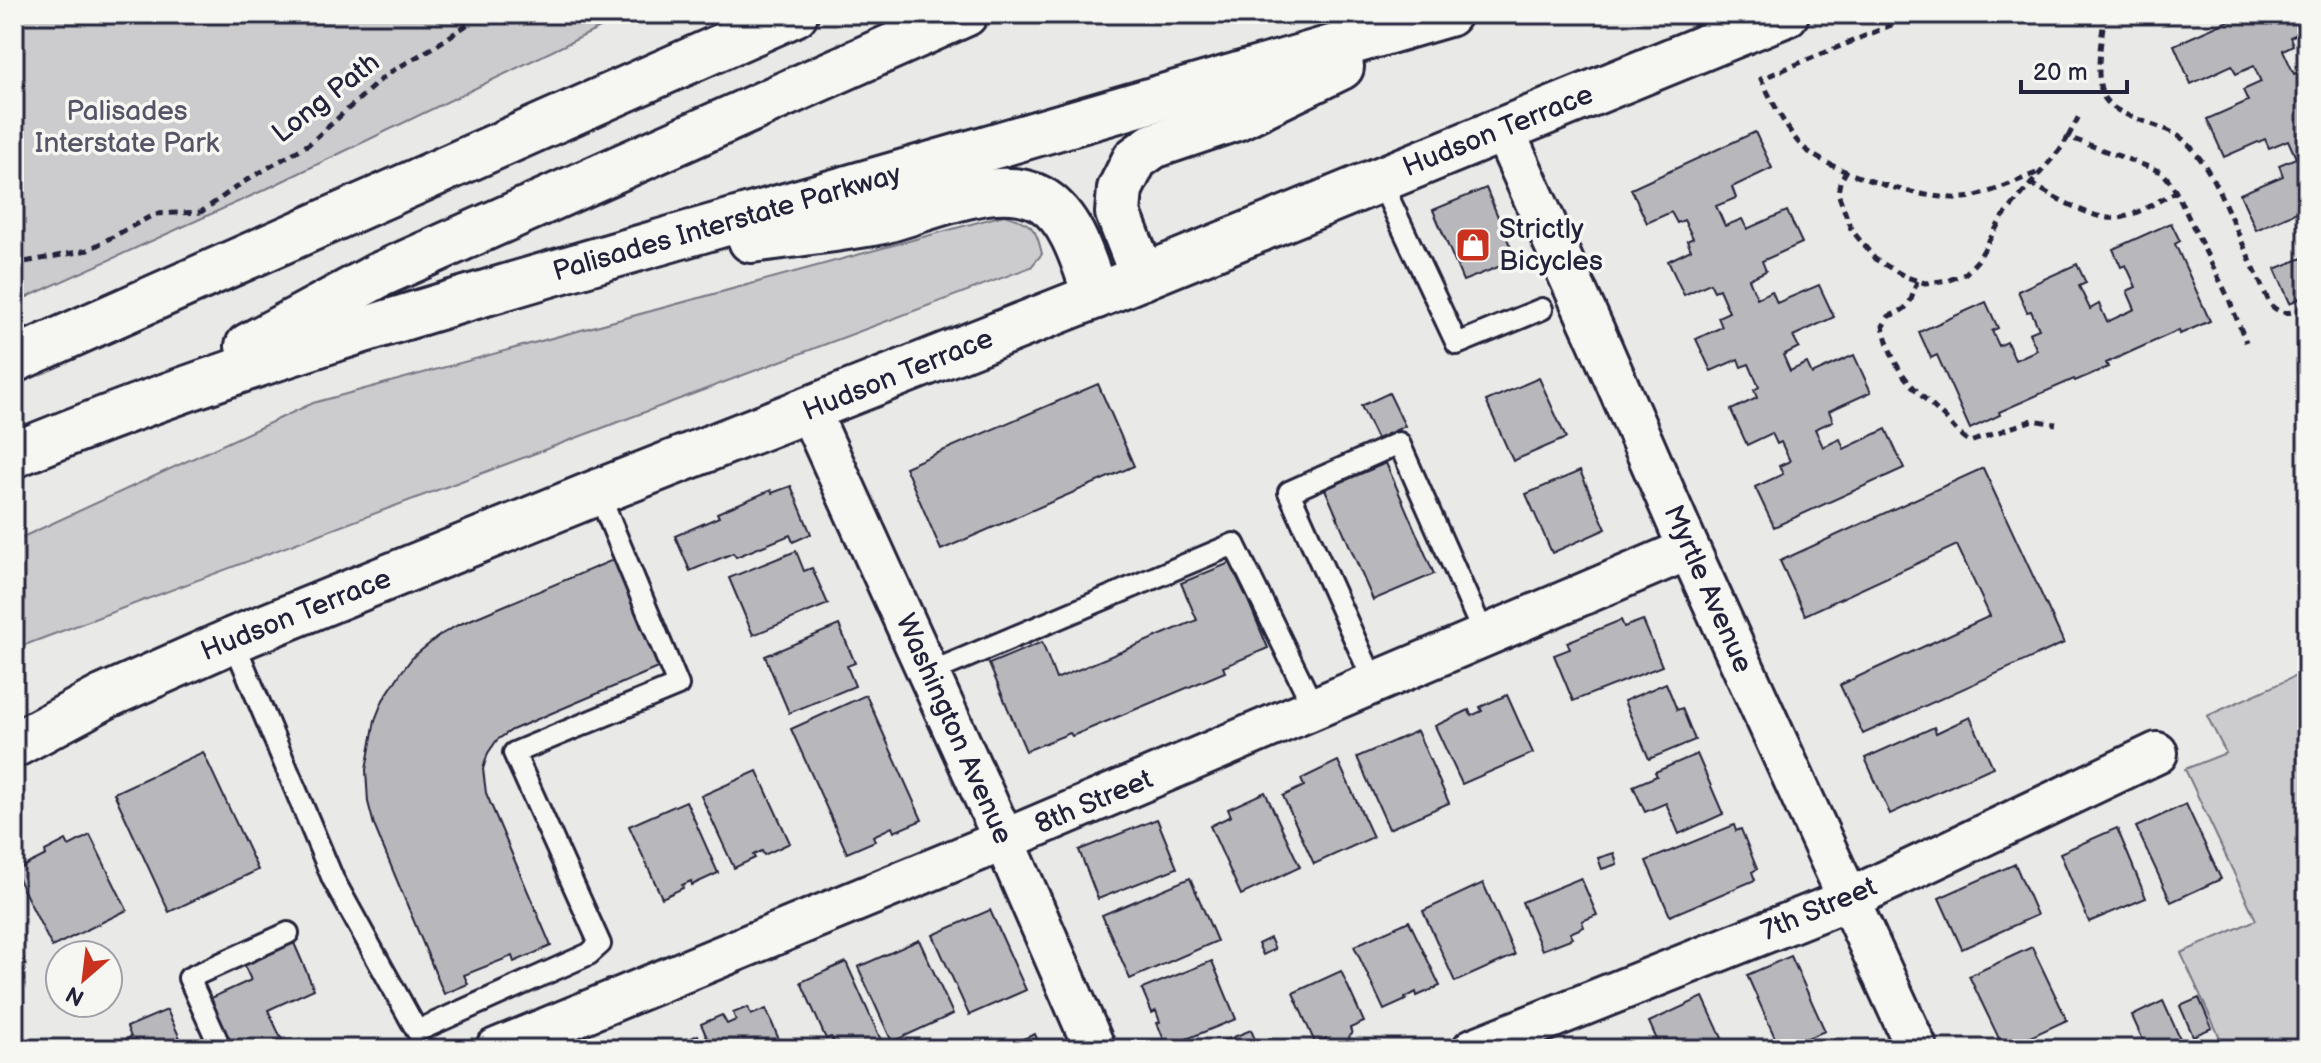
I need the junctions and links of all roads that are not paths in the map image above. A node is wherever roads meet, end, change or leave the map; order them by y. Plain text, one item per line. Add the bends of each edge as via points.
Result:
1 (795, 14) edge
2 (965, 14) edge
3 (1448, 14) edge
4 (1786, 14) edge
5 (1503, 129) junction
6 (1380, 180) junction
7 (594, 262) junction
8 (1143, 277) junction
9 (1096, 296) junction
10 (1542, 309) dead end
11 (14, 360) edge
12 (148, 401) junction
13 (809, 410) junction
14 (14, 455) edge
15 (598, 492) junction
16 (1689, 549) junction
17 (1484, 635) junction
18 (233, 640) junction
19 (929, 673) junction
20 (1374, 682) junction
21 (1314, 708) junction
22 (14, 745) edge
23 (2157, 753) dead end
24 (1004, 840) junction
25 (1849, 899) junction
26 (288, 933) dead end
27 (221, 1049) edge
28 (496, 1049) edge
29 (1095, 1049) edge
30 (1473, 1049) edge
31 (1917, 1049) edge

1 - 11 main road
2 - 12 main road via 379,275
3 - 7 main road, Palisades Interstate Parkway
3 - 8 main road via 1236,118 1142,152 1129,168 1118,201 1121,223
4 - 5 main road, Hudson Terrace
5 - 6 main road, Hudson Terrace
5 - 16 street, Myrtle Avenue
6 - 8 main road, Hudson Terrace
6 - 10 lane via 1457,344
7 - 9 main road via 878,222 978,194 1011,191 1038,197 1058,212
7 - 12 main road, Palisades Interstate Parkway
8 - 9 main road, Hudson Terrace
9 - 13 main road, Hudson Terrace
12 - 14 main road, Palisades Interstate Parkway
13 - 15 main road, Hudson Terrace
13 - 19 street, Washington Avenue
15 - 18 main road, Hudson Terrace
15 - 18 lane via 678,685 514,753 600,944 589,954 417,1031 333,879
16 - 17 street, 8th Street
16 - 25 street, Myrtle Avenue
17 - 20 street, 8th Street
17 - 20 lane via 1399,443 1289,492
18 - 22 main road, Hudson Terrace via 104,697
19 - 21 lane via 1234,544
19 - 24 street, Washington Avenue
20 - 21 street, 8th Street
21 - 24 street, 8th Street
23 - 25 street, 7th Street
24 - 28 street, 8th Street
24 - 29 street, Washington Avenue
25 - 30 street, 7th Street
25 - 31 street, Myrtle Avenue
26 - 27 lane via 189,978

